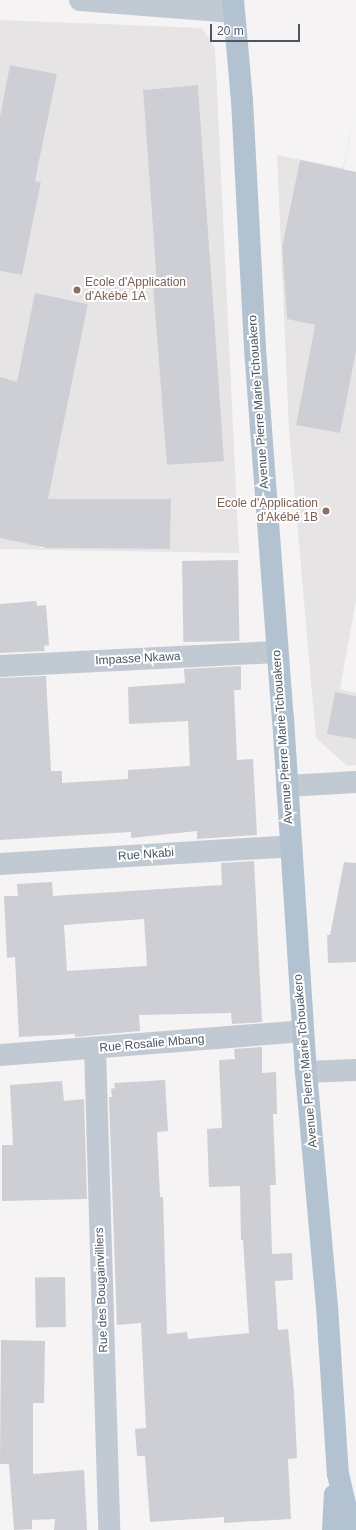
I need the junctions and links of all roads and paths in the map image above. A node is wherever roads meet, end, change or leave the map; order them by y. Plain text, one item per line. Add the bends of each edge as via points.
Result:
1 (80, 0) edge
2 (234, 6) edge
3 (276, 652) junction
4 (0, 666) edge
5 (356, 782) edge
6 (287, 786) junction
7 (291, 846) junction
8 (0, 864) edge
9 (303, 1031) junction
10 (95, 1049) junction
11 (0, 1055) edge
12 (356, 1070) edge
13 (306, 1072) junction
14 (338, 1474) junction
15 (109, 1530) edge
16 (333, 1530) edge
17 (351, 1530) edge

1 - 2 street
2 - 3 main road, Avenue Pierre Marie Tchouakero
3 - 4 street, Impasse Nkawa
3 - 6 main road, Avenue Pierre Marie Tchouakero
5 - 6 street
6 - 7 main road, Avenue Pierre Marie Tchouakero
7 - 8 street, Rue Nkabi
7 - 9 main road, Avenue Pierre Marie Tchouakero
9 - 10 street, Rue Rosalie Mbang
9 - 13 main road, Avenue Pierre Marie Tchouakero
10 - 11 street, Rue Rosalie Mbang
10 - 15 street, Rue des Bougainvilliers
12 - 13 street
13 - 14 main road, Avenue Pierre Marie Tchouakero via 327,1298
14 - 16 main road
14 - 17 main road

